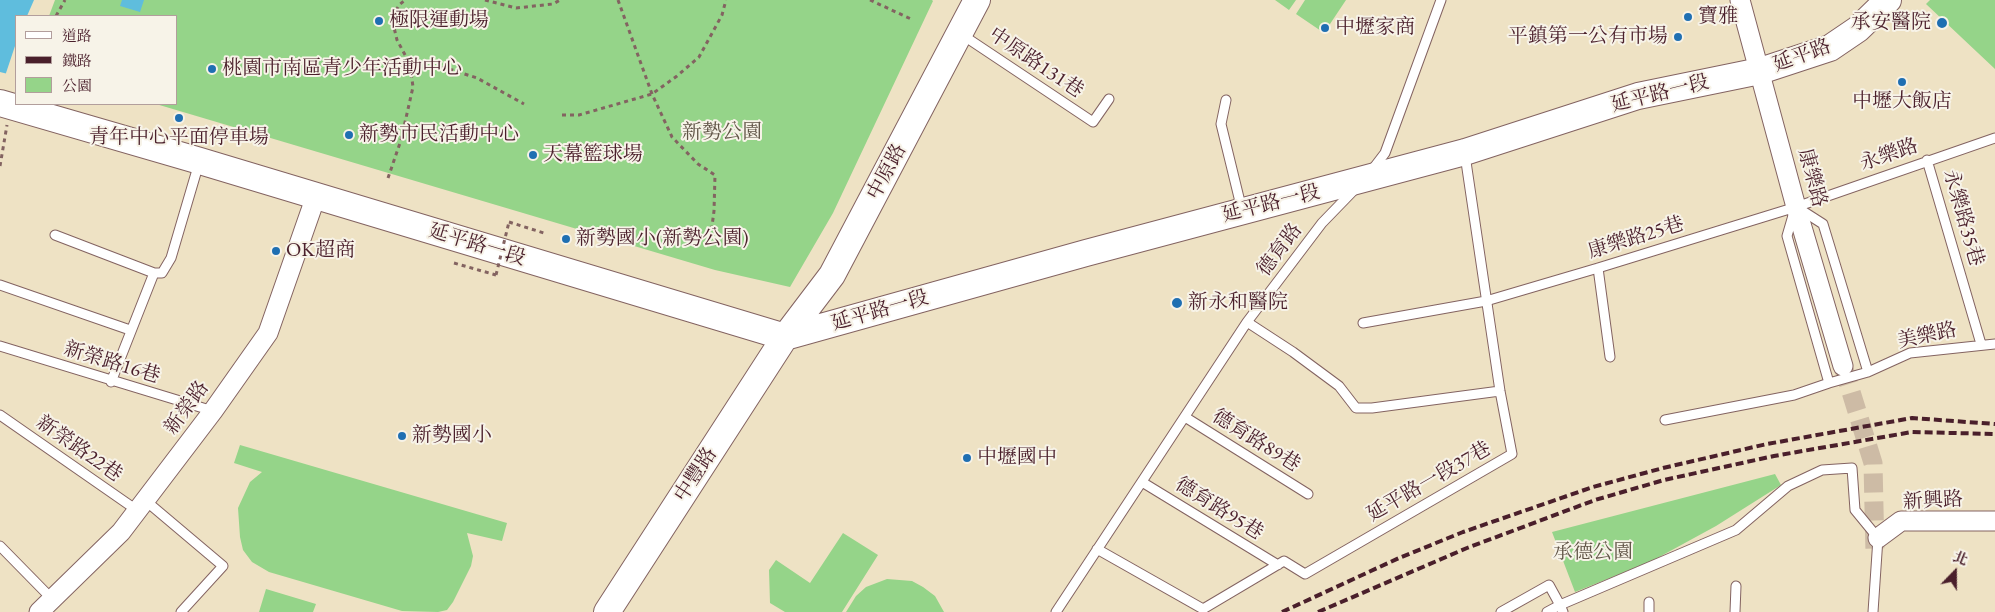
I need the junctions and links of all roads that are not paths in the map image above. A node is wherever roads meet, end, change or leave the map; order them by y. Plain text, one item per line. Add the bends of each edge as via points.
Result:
1 (977, 0) edge
2 (1441, 0) edge
3 (1740, 0) edge
4 (1888, 0) edge
5 (960, 33) junction
6 (1760, 71) junction
7 (1109, 98) dead end
8 (1226, 100) dead end
9 (3, 104) edge
10 (1995, 138) edge
11 (1465, 152) junction
12 (1928, 160) junction
13 (200, 161) junction
14 (1364, 180) junction
15 (316, 196) junction
16 (1796, 207) junction
17 (1242, 211) junction
18 (55, 236) dead end
19 (1598, 268) junction
20 (154, 273) junction
21 (0, 285) edge
22 (1486, 301) junction
23 (1247, 322) junction
24 (1363, 322) dead end
25 (130, 330) junction
26 (785, 337) junction
27 (1981, 344) junction
28 (1995, 344) edge
29 (0, 346) edge
30 (1610, 357) dead end
31 (1843, 366) tunnel mouth
32 (1868, 372) junction
33 (111, 382) junction
34 (1829, 383) junction
35 (1500, 391) junction
36 (213, 411) junction
37 (0, 416) edge
38 (1185, 417) junction
39 (1665, 420) dead end
40 (1142, 482) junction
41 (1308, 494) dead end
42 (142, 506) junction
43 (1995, 520) edge
44 (1878, 538) junction
45 (0, 546) edge
46 (1097, 549) junction
47 (1278, 566) junction
48 (1736, 586) dead end
49 (46, 606) edge
50 (1561, 609) edge
51 (182, 612) edge
52 (608, 612) edge
53 (1056, 612) edge
54 (1501, 612) edge
55 (1547, 612) edge
56 (1735, 612) edge
57 (1873, 612) edge

1 - 5 main road, 中原路
2 - 14 lane, 德育路 via 1385,153
3 - 6 street, 康樂路
4 - 6 main road, 延平路 via 1858,29 1830,48
5 - 7 lane, 中原路131巷 via 1093,122
5 - 26 main road, 中原路 via 832,275
6 - 11 main road, 延平路一段 via 1638,96
6 - 16 street, 康樂路
8 - 17 lane via 1221,124
9 - 13 main road, 延平路一段
10 - 12 lane, 永樂路
11 - 14 main road, 延平路一段
11 - 22 lane, 延平路一段37巷
12 - 16 lane, 永樂路
12 - 27 lane, 永樂路35巷
13 - 15 main road, 延平路一段
13 - 20 lane via 172,258 162,273
14 - 17 main road, 延平路一段
14 - 23 lane, 德育路 via 1322,224
15 - 26 main road, 延平路一段
15 - 36 street, 新榮路 via 268,333
16 - 19 lane, 康樂路25巷
16 - 31 street, 康樂路
16 - 32 lane via 1822,224
16 - 34 lane via 1787,236
17 - 26 main road, 延平路一段
18 - 20 lane
19 - 22 lane, 康樂路25巷
19 - 30 lane
20 - 25 lane
21 - 25 lane
22 - 24 lane, 康樂路25巷
22 - 35 lane, 延平路一段37巷
23 - 35 lane via 1338,386 1356,408
23 - 38 lane, 德育路
25 - 33 lane
26 - 52 main road, 中豐路
27 - 28 lane, 美樂路
27 - 32 lane, 美樂路 via 1910,354
29 - 33 lane, 新榮路16巷
32 - 34 lane, 美樂路
33 - 36 lane, 新榮路16巷
34 - 39 lane, 美樂路 via 1794,395
35 - 47 lane, 延平路一段37巷 via 1512,454 1305,574 1284,561
36 - 42 street, 新榮路
37 - 42 lane, 新榮路22巷
38 - 40 lane, 德育路
38 - 41 lane, 德育路89巷
40 - 46 lane, 德育路
40 - 47 lane, 德育路95巷
42 - 49 street, 新榮路 via 121,532
42 - 51 lane, 新榮路22巷 via 223,566
43 - 44 street, 新興路 via 1901,522
44 - 50 lane via 1855,510 1852,468 1822,470 1788,486 1736,530
44 - 57 lane
45 - 49 lane
46 - 47 lane via 1203,609
46 - 53 lane, 德育路
48 - 56 lane
50 - 54 lane via 1549,585
50 - 55 lane

